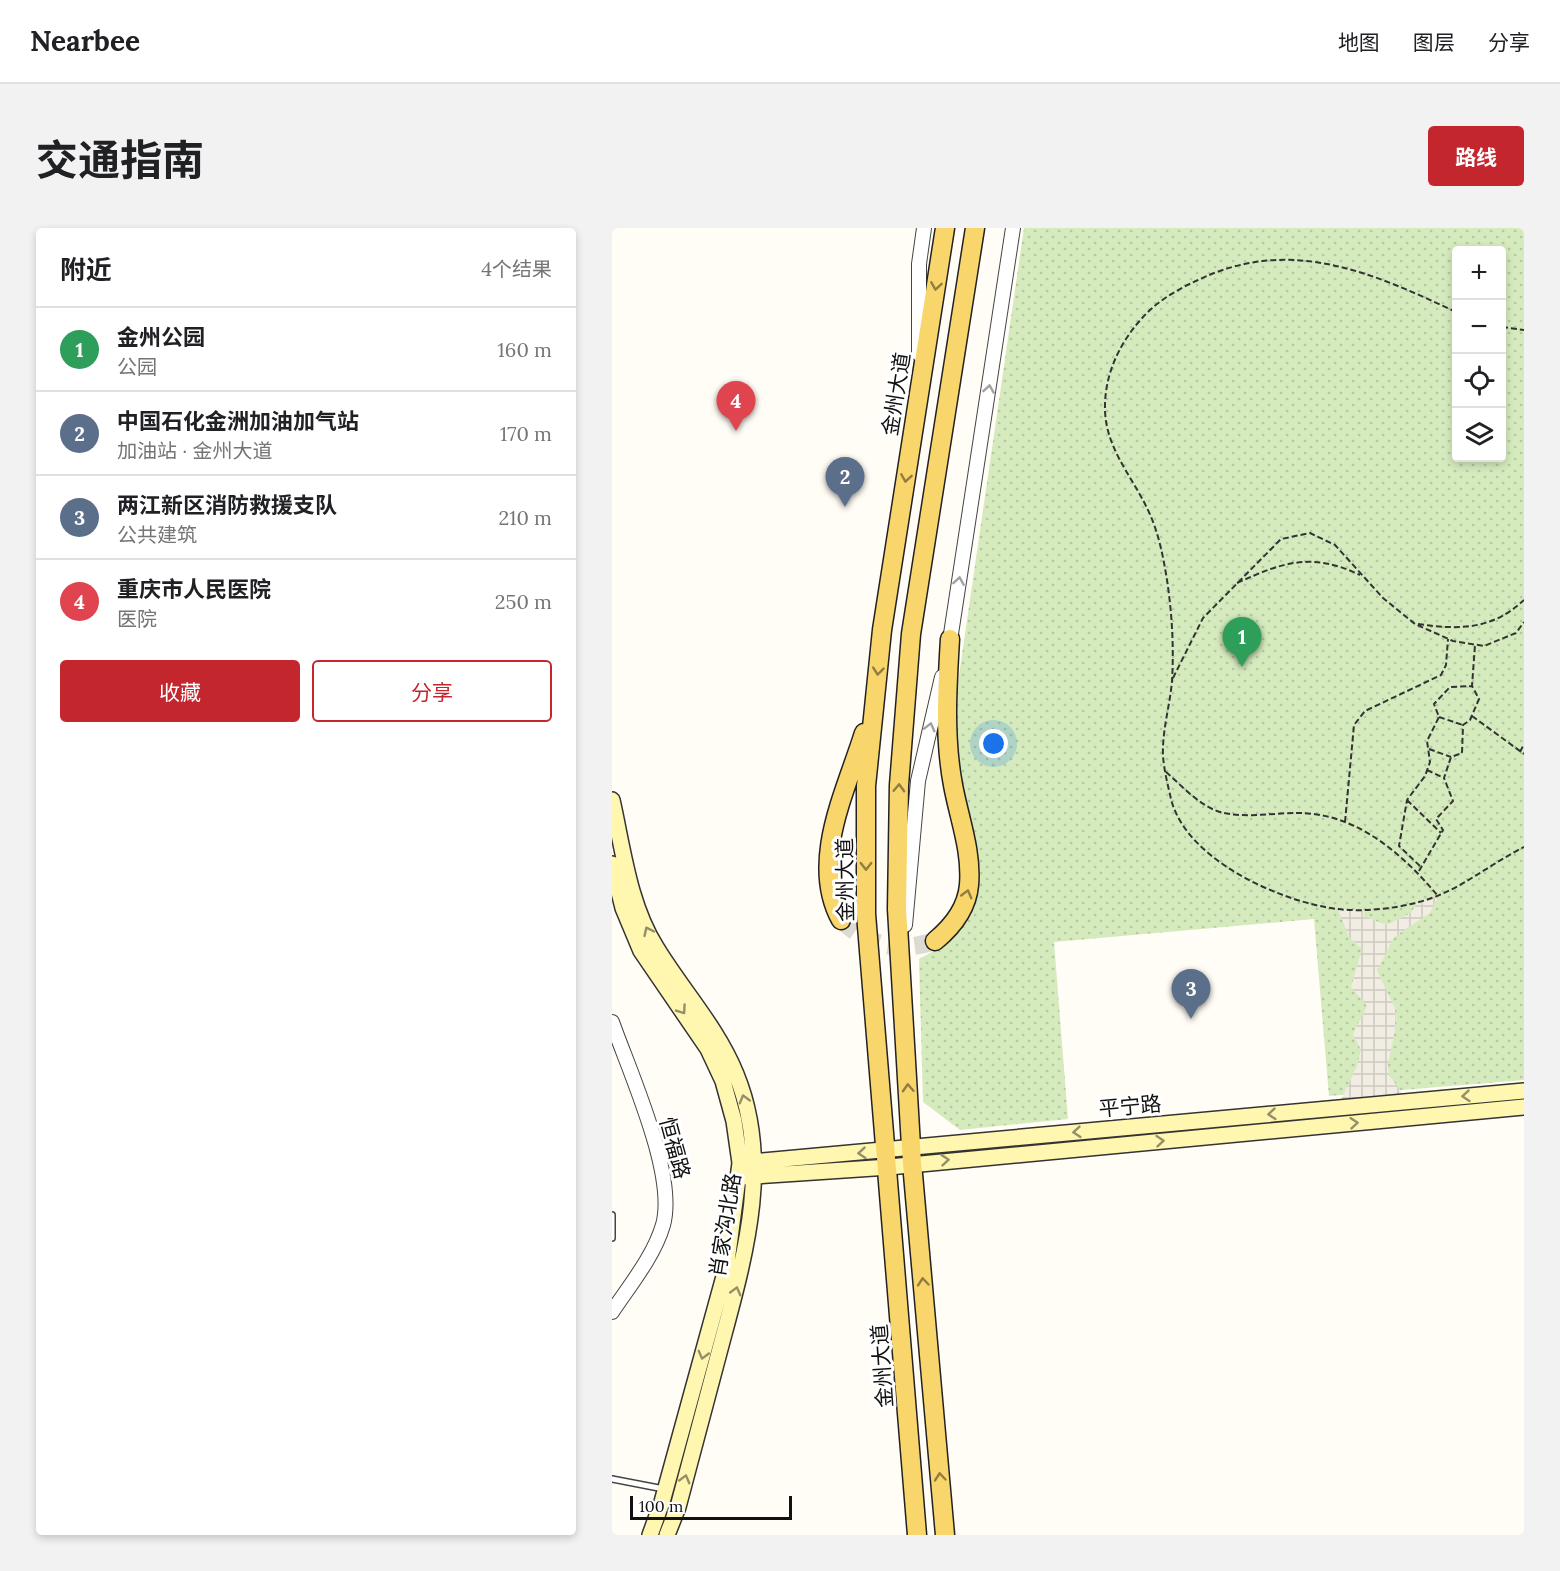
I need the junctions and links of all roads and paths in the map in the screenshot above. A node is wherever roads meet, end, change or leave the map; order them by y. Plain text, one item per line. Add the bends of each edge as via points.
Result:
1 (924, 228) edge
2 (945, 228) edge
3 (975, 228) edge
4 (1013, 228) edge
5 (1452, 310) edge
6 (1506, 328) edge
7 (1524, 330) edge
8 (919, 394) junction
9 (1362, 576) junction
10 (1236, 584) junction
11 (1524, 600) edge
12 (1524, 622) edge
13 (1416, 624) junction
14 (950, 639) junction
15 (1448, 639) junction
16 (1475, 645) junction
17 (1172, 680) junction
18 (1472, 686) junction
19 (875, 697) junction
20 (1472, 716) junction
21 (1439, 717) junction
22 (1463, 725) junction
23 (1524, 744) edge
24 (1428, 748) junction
25 (1520, 753) junction
26 (1524, 754) edge
27 (1451, 757) junction
28 (1427, 770) junction
29 (1166, 771) junction
30 (1444, 778) junction
31 (612, 800) edge
32 (1407, 800) junction
33 (1345, 822) junction
34 (1441, 833) junction
35 (1524, 846) edge
36 (612, 864) edge
37 (1421, 867) junction
38 (1418, 872) junction
39 (1438, 896) junction
40 (841, 920) tunnel mouth
41 (934, 941) tunnel mouth
42 (901, 972) junction
43 (612, 1022) edge
44 (1524, 1091) edge
45 (1524, 1107) edge
46 (912, 1156) junction
47 (888, 1159) junction
48 (748, 1170) junction
49 (612, 1215) edge
50 (612, 1238) edge
51 (612, 1312) edge
52 (612, 1479) edge
53 (666, 1490) junction
54 (650, 1535) edge
55 (667, 1535) edge
56 (918, 1535) edge
57 (945, 1535) edge

1 - 8 street via 919,264
2 -> 8 main road, 金州大道
42 -> 3 main road via 897,909 899,785 910,634
14 -> 4 street
5 - 17 path via 1366,273 1309,261 1276,259 1246,262 1205,277 1159,303 1135,324 1119,349 1108,382 1105,411 1119,461 1147,508 1163,549 1171,607
6 - 7 path
8 -> 19 main road, 金州大道
9 - 10 path via 1340,565 1293,562
9 - 10 path via 1335,545 1310,533 1281,539
9 - 13 path
10 - 17 path via 1203,618
11 - 13 path via 1494,621 1473,628
12 - 16 path via 1516,633 1484,646
13 - 15 path
41 -> 14 main road via 950,928 963,907 969,886 969,861 948,746
42 -> 14 street via 918,781
15 - 16 path
15 - 33 path via 1441,675 1365,711 1354,725
16 - 18 path
17 - 29 path via 1163,754
18 - 20 path via 1479,699
18 - 21 path via 1450,687 1434,704
19 - 40 main road via 829,856 827,881
19 -> 47 main road, 金州大道 via 866,786 867,914
20 - 22 path
20 - 25 path
21 - 22 path
21 - 24 path via 1427,741
22 - 27 path via 1462,753
23 - 25 path
24 - 27 path
24 - 28 path
25 - 26 path
27 - 30 path
28 - 30 path
28 - 32 path
29 - 33 path via 1216,811 1240,815 1306,813
29 - 39 path via 1172,803 1188,833 1224,865 1262,887 1338,909 1389,908
30 - 34 path via 1453,801 1436,819
48 -> 31 main road, 肖家沟北路 via 749,1118 737,1076 721,1042 655,946 636,904
32 - 34 path
32 - 37 path via 1399,846
33 - 38 path via 1382,840
34 - 37 path
35 - 39 path
36 -> 48 main road, 肖家沟北路 via 623,908 641,951 708,1049 723,1081
37 - 38 path
38 - 39 path
46 -> 42 main road
43 - 51 street, 恒福路 via 663,1168 667,1198 663,1225 651,1252
44 -> 46 main road, 平宁路
46 -> 45 main road, 平宁路
46 - 47 main road, 平宁路
57 -> 46 main road
47 - 48 main road, 平宁路
47 - 56 main road, 金州大道
48 -> 53 main road, 肖家沟北路 via 726,1269
55 -> 48 main road, 肖家沟北路 via 678,1507 741,1270
49 - 50 lane
52 - 53 lane
53 - 54 main road, 肖家沟北路

